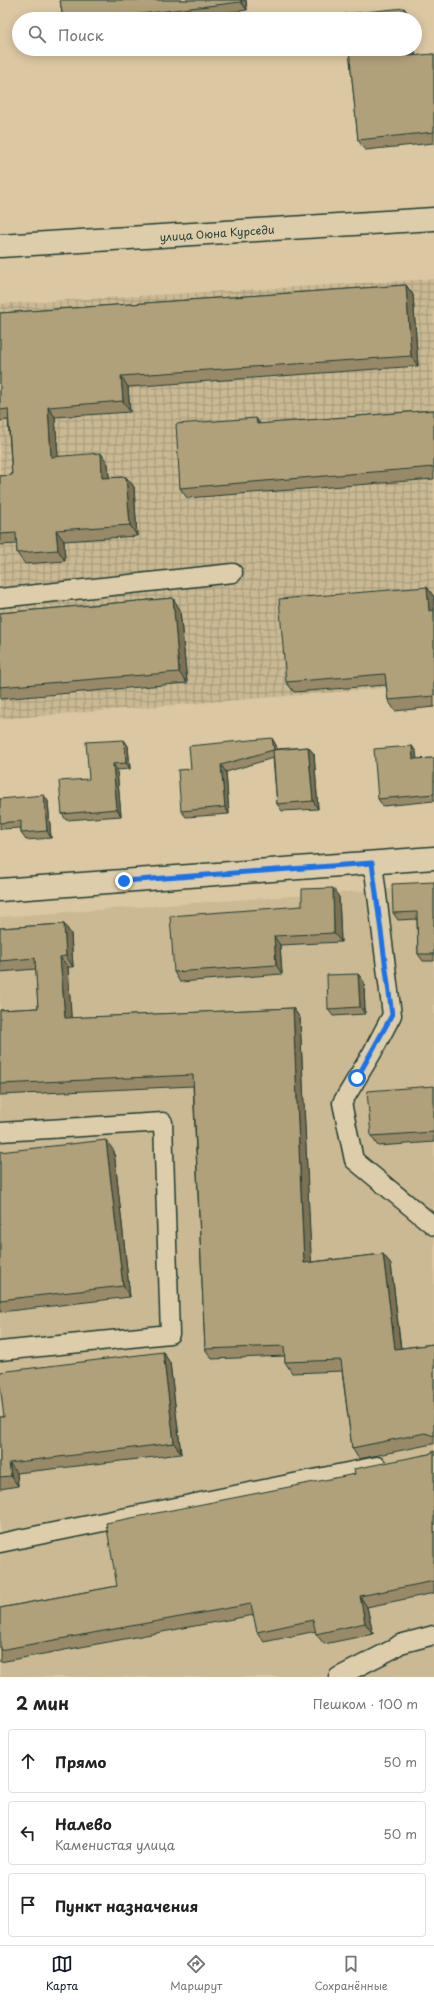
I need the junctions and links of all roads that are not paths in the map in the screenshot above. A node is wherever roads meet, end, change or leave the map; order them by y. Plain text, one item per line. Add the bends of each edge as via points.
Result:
1 (434, 220) edge
2 (0, 246) edge
3 (233, 573) dead end
4 (0, 598) edge
5 (434, 858) edge
6 (372, 863) junction
7 (0, 890) edge
8 (0, 1132) edge
9 (434, 1226) edge
10 (0, 1351) edge
11 (395, 1462) edge
12 (0, 1543) edge
13 (434, 1635) edge
14 (338, 1677) edge

1 - 2 street, улица Оюна Курседи
3 - 4 lane
5 - 6 street
6 - 7 street
6 - 9 lane via 392,1015 342,1103 354,1160
8 - 10 lane via 163,1122 170,1334
11 - 12 lane
13 - 14 lane via 400,1644

